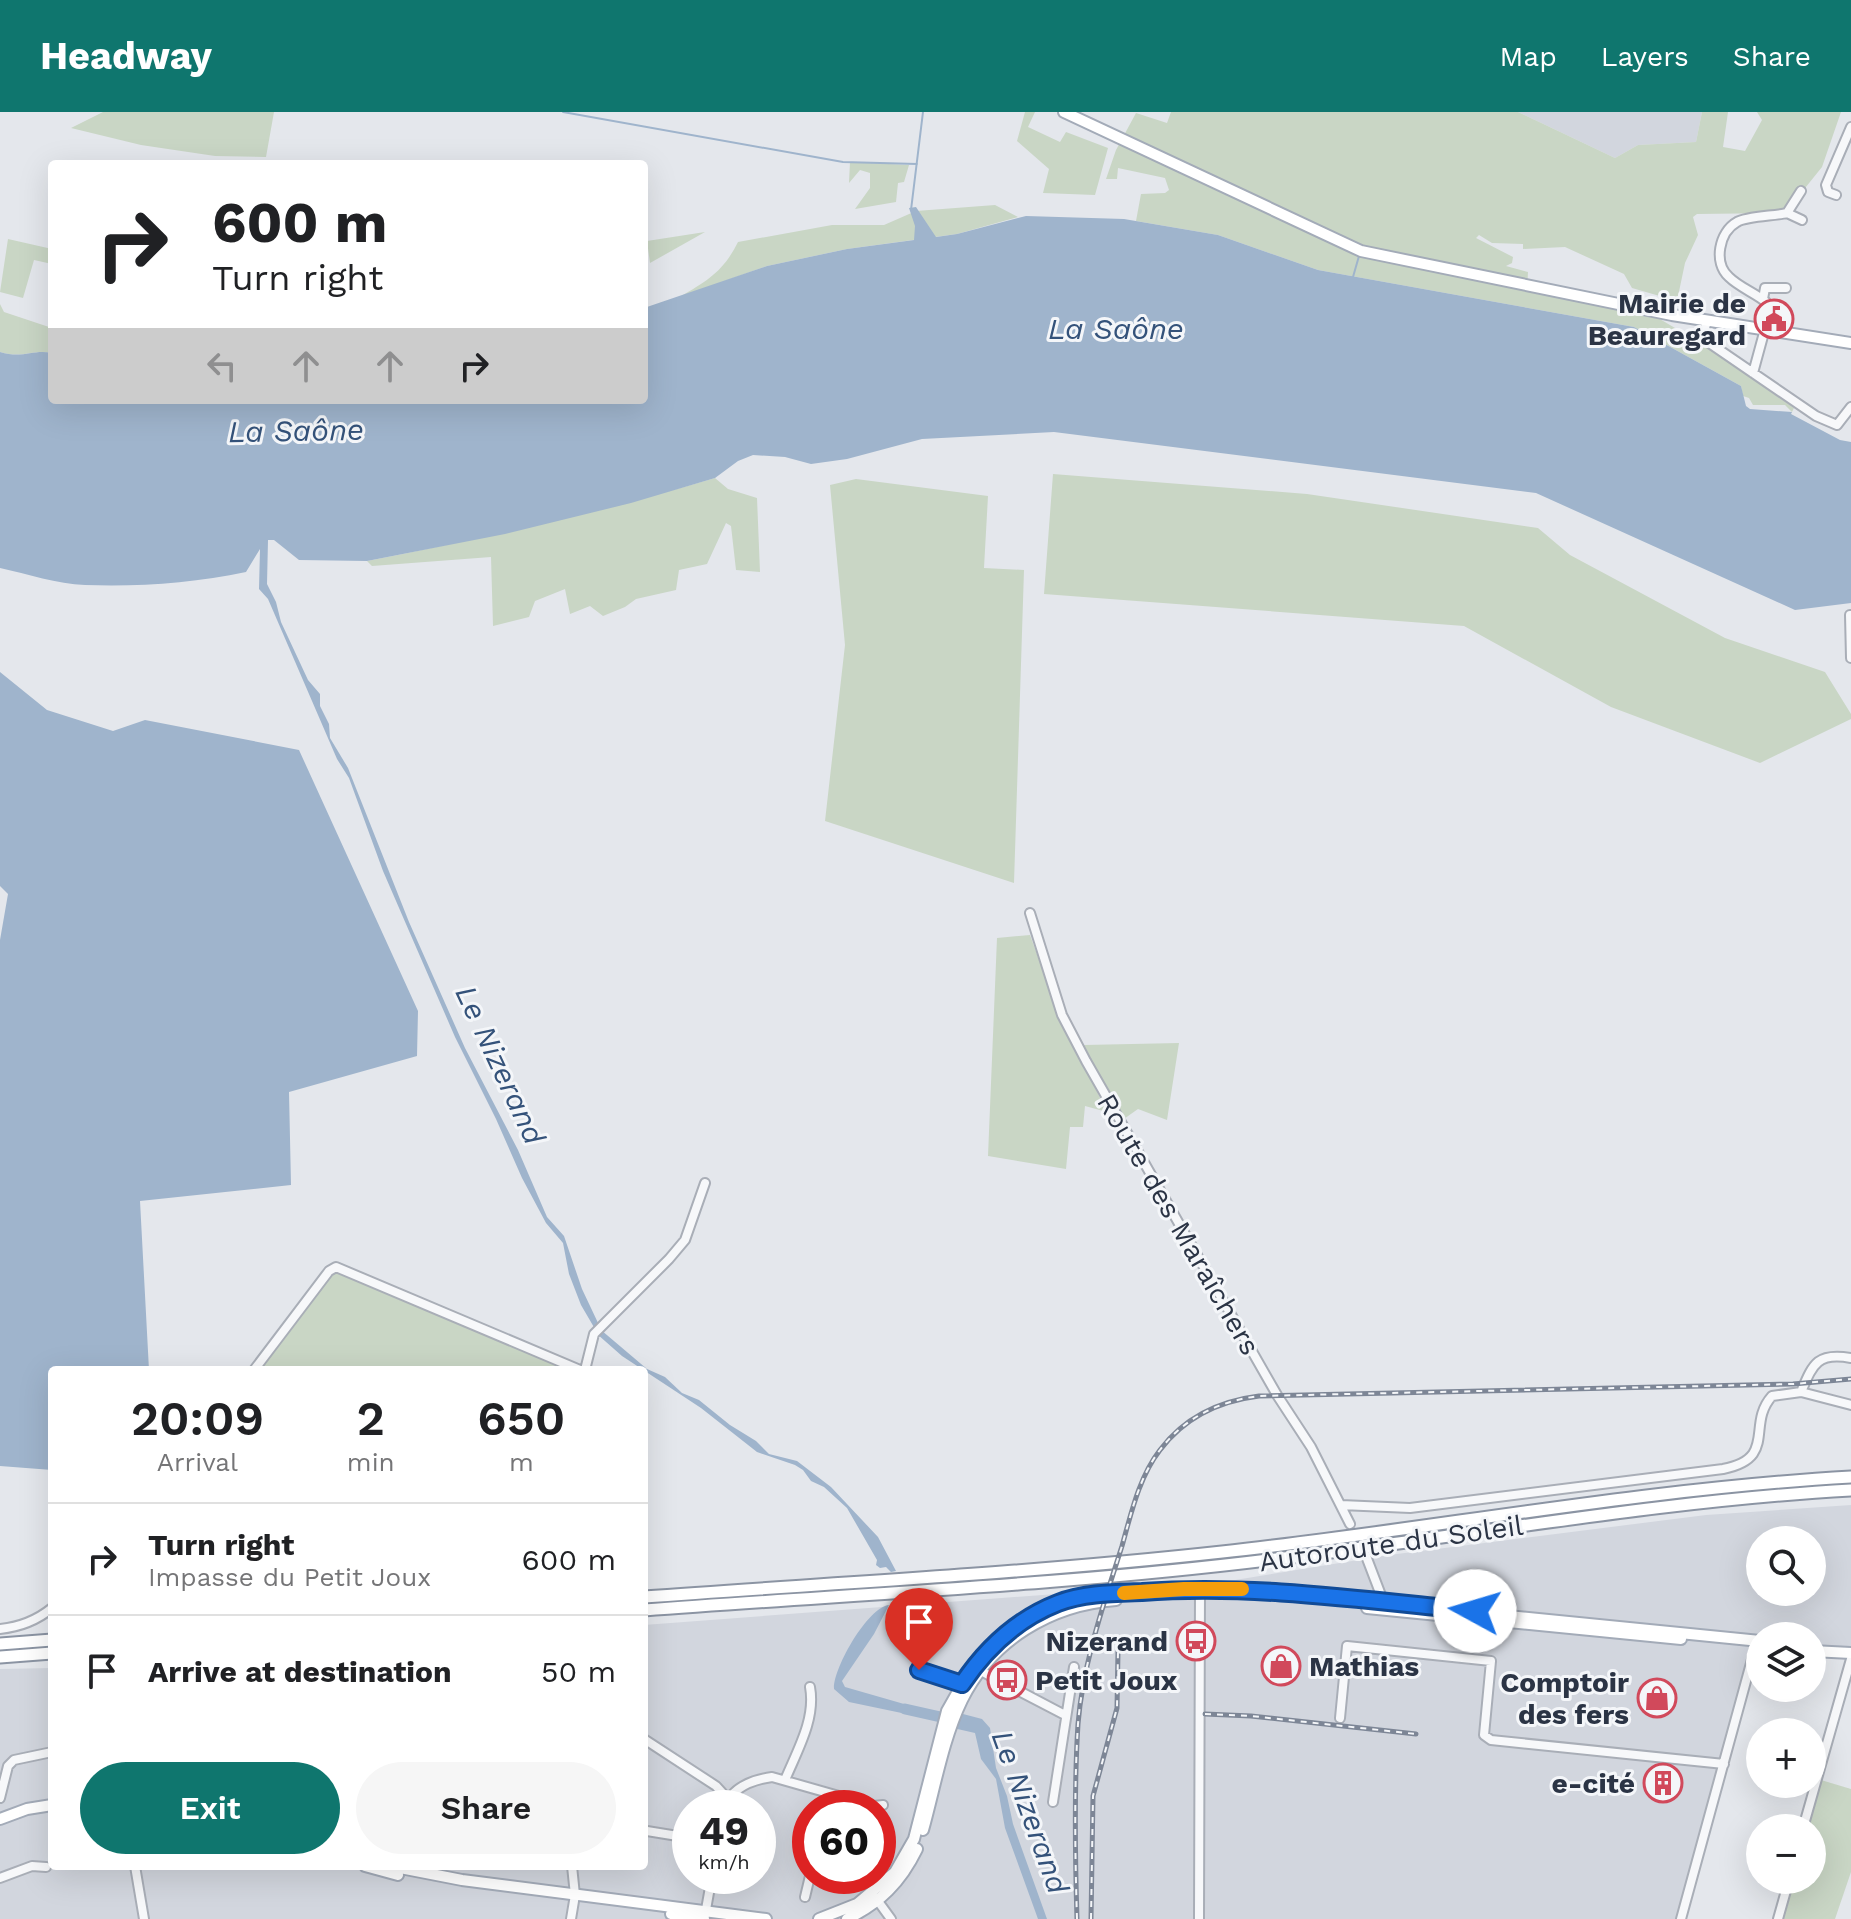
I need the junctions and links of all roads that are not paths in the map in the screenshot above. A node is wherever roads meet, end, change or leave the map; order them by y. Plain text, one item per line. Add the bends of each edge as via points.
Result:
1 (1064, 112) edge
2 (1851, 127) edge
3 (1801, 191) dead end
4 (1836, 195) dead end
5 (1787, 213) junction
6 (1802, 220) dead end
7 (1786, 288) dead end
8 (1763, 299) junction
9 (1707, 321) junction
10 (1765, 329) junction
11 (1851, 343) edge
12 (1753, 373) junction
13 (1851, 407) edge
14 (1850, 615) edge
15 (1851, 658) edge
16 (1030, 913) dead end
17 (705, 1183) dead end
18 (1851, 1358) edge
19 (257, 1366) edge
20 (572, 1366) edge
21 (583, 1366) edge
22 (1801, 1392) junction
23 (1851, 1405) edge
24 (1851, 1477) edge
25 (1851, 1490) edge
26 (1341, 1505) junction
27 (1350, 1524) dead end
28 (1366, 1556) dead end
29 (1200, 1592) junction
30 (648, 1597) edge
31 (1384, 1606) junction
32 (648, 1610) edge
33 (48, 1611) edge
34 (0, 1629) edge
35 (48, 1640) edge
36 (1746, 1643) edge
37 (0, 1644) edge
38 (1826, 1648) edge
39 (1851, 1649) edge
40 (48, 1653) edge
41 (0, 1657) edge
42 (1850, 1662) edge
43 (1074, 1667) dead end
44 (977, 1669) junction
45 (919, 1670) dead end
46 (966, 1686) junction
47 (1746, 1686) edge
48 (810, 1687) dead end
49 (1841, 1690) junction
50 (1851, 1693) edge
51 (1065, 1715) junction
52 (1340, 1718) dead end
53 (648, 1742) edge
54 (48, 1753) edge
55 (1724, 1764) junction
56 (785, 1780) junction
57 (718, 1790) edge
58 (739, 1790) edge
59 (818, 1790) edge
60 (0, 1798) edge
61 (48, 1799) edge
62 (1053, 1802) dead end
63 (48, 1806) edge
64 (0, 1812) edge
65 (1807, 1814) edge
66 (0, 1819) edge
67 (648, 1831) edge
68 (672, 1835) edge
69 (46, 1867) dead end
70 (136, 1870) edge
71 (383, 1870) edge
72 (411, 1870) edge
73 (572, 1870) edge
74 (0, 1878) edge
75 (708, 1894) edge
76 (806, 1894) edge
77 (1785, 1894) edge
78 (805, 1897) dead end
79 (574, 1898) junction
80 (875, 1898) junction
81 (704, 1917) edge
82 (144, 1919) edge
83 (571, 1919) edge
84 (766, 1919) edge
85 (819, 1919) edge
86 (847, 1919) edge
87 (891, 1919) edge
88 (1199, 1919) edge
89 (1681, 1919) edge
90 (1778, 1919) edge

1 - 9 main road via 1361,251
2 - 4 street via 1826,185
3 - 5 street
5 - 6 street
5 - 8 street via 1737,222 1719,249 1721,268 1729,278
7 - 8 street via 1765,288
8 - 10 street
9 - 10 main road
9 - 12 street via 1702,338
10 - 11 main road
10 - 12 street
12 - 13 street via 1837,425
14 - 15 street
16 - 26 street, Route des Maraîchers via 1062,1015 1086,1061
17 - 21 street via 685,1240 594,1334
18 - 22 street via 1824,1358 1813,1365
19 - 20 street via 336,1267
22 - 23 street
22 - 26 street via 1772,1396 1766,1403 1754,1454 1739,1466 1433,1506
24 - 30 highway, Autoroute du Soleil via 1658,1493 1158,1559
25 - 32 highway, Autoroute du Soleil via 1660,1506 1177,1570
26 - 27 street, Route des Maraîchers
28 - 31 street
29 - 31 main road
29 - 44 main road via 1062,1601 1002,1636
29 - 88 street
31 - 36 main road
33 - 34 street
35 - 37 highway
38 - 39 main road
40 - 41 highway
42 - 49 street
43 - 51 street
44 - 46 main road
44 - 51 street
45 - 46 street
46 - 80 main road via 946,1729 919,1845 897,1883
47 - 55 street
48 - 56 street via 813,1701 805,1732
49 - 50 street
49 - 65 street
51 - 62 street
52 - 55 street via 1347,1646 1491,1661 1484,1735 1491,1740
53 - 57 street
54 - 60 street via 11,1763
55 - 89 street
56 - 58 street via 757,1779
56 - 59 street
61 - 64 main road
63 - 66 main road
67 - 68 street
69 - 74 street via 32,1866
70 - 82 street
71 - 79 main road via 452,1885
72 - 79 main road
73 - 79 street
75 - 81 street
76 - 78 street
77 - 90 street
79 - 81 main road
79 - 83 street
80 - 85 main road
80 - 86 main road
80 - 87 street
81 - 84 main road

